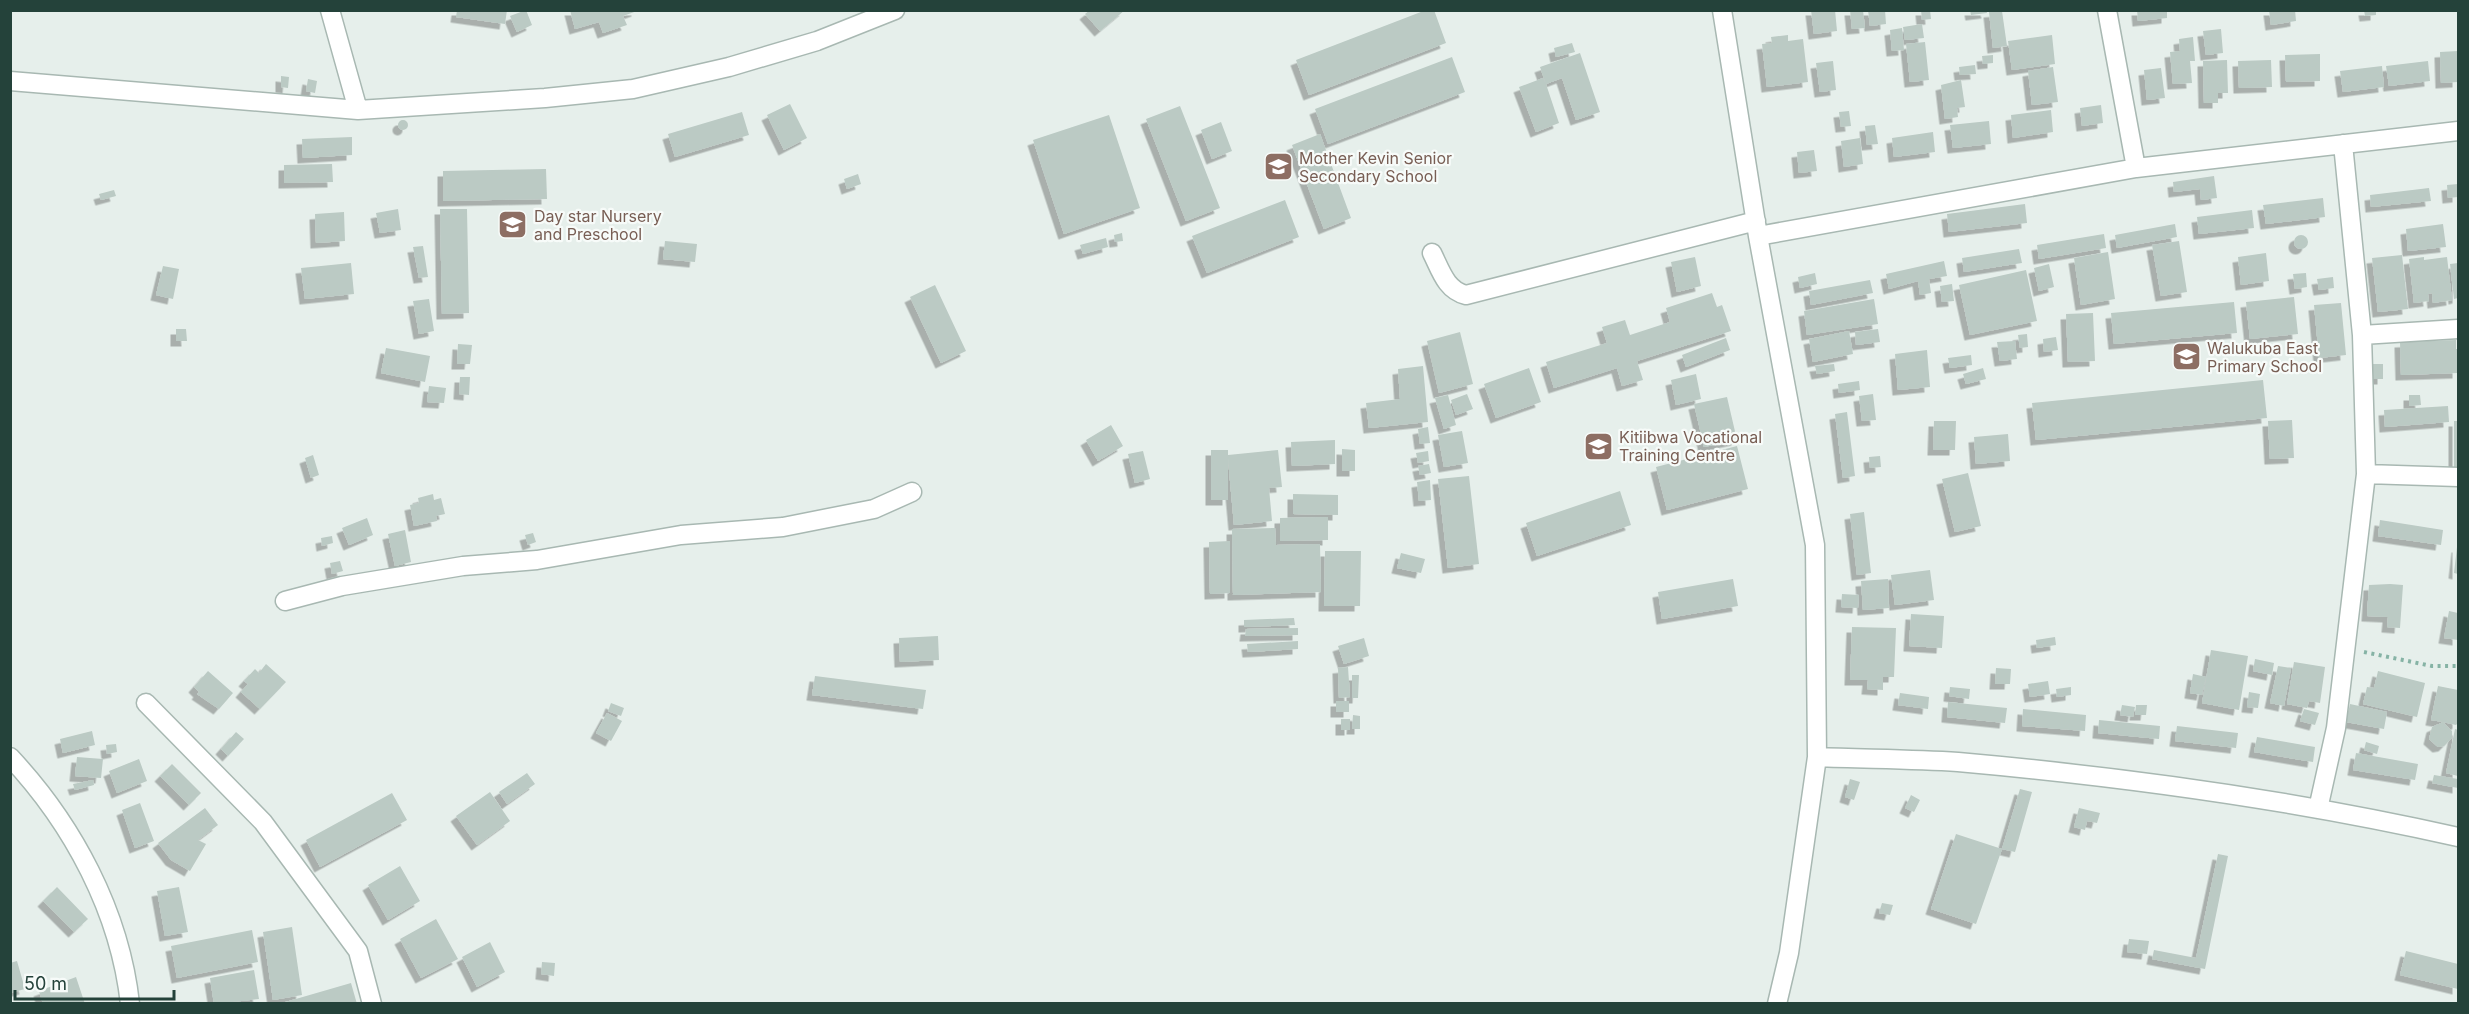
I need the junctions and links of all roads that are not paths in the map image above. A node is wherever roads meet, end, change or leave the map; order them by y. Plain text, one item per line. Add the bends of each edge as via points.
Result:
1 (330, 10) edge
2 (895, 10) edge
3 (1722, 10) edge
4 (2107, 10) edge
5 (10, 81) edge
6 (358, 110) junction
7 (2458, 131) edge
8 (2343, 144) junction
9 (2136, 168) junction
10 (1757, 229) junction
11 (1432, 253) dead end
12 (2458, 329) edge
13 (2362, 335) junction
14 (2366, 474) junction
15 (2458, 477) edge
16 (912, 492) dead end
17 (285, 601) dead end
18 (146, 703) dead end
19 (10, 757) edge
20 (1817, 757) junction
21 (2318, 808) junction
22 (2458, 837) edge
23 (130, 1004) edge
24 (372, 1004) edge
25 (1777, 1004) edge

1 - 6 street
2 - 6 street via 817,41 633,89
3 - 10 street
4 - 9 street
5 - 6 street
7 - 8 street
8 - 9 street
8 - 13 street
9 - 10 street
10 - 11 street via 1466,295 1448,285
10 - 20 street via 1815,545
12 - 13 street
13 - 14 street
14 - 15 street
14 - 21 street via 2336,728
16 - 17 street via 874,510 783,526 681,535 537,560 463,566 342,586
18 - 24 street via 263,822 358,951
19 - 23 street via 59,818 102,894 126,970
20 - 21 street via 1956,762 2144,782
20 - 25 street via 1789,953
21 - 22 street

